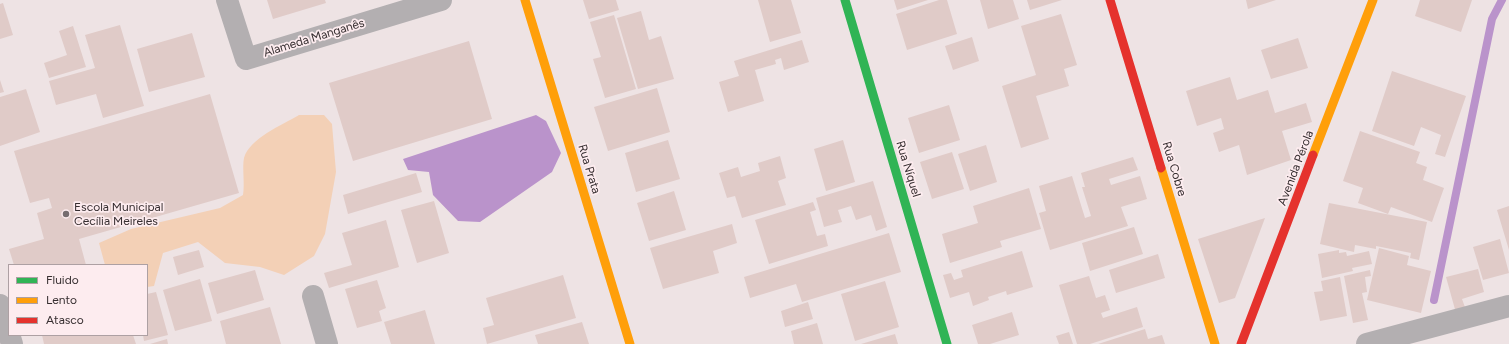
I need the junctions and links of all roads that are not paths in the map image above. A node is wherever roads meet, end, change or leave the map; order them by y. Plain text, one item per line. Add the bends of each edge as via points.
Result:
1 (227, 0) edge
2 (441, 0) edge
3 (525, 0) edge
4 (845, 0) edge
5 (1110, 0) edge
6 (1373, 0) edge
7 (313, 296) dead end
8 (0, 305) edge
9 (1509, 306) edge
10 (8, 331) edge
11 (327, 344) edge
12 (630, 344) edge
13 (948, 344) edge
14 (1215, 344) edge
15 (1241, 344) edge
16 (1367, 344) edge

1 - 2 street, Alameda Manganês via 246,59
3 - 12 street, Rua Prata
4 - 13 street, Rua Níquel
5 - 14 street, Rua Cobre
6 - 15 street, Avenida Pérola
7 - 11 street
8 - 10 street
9 - 16 street

